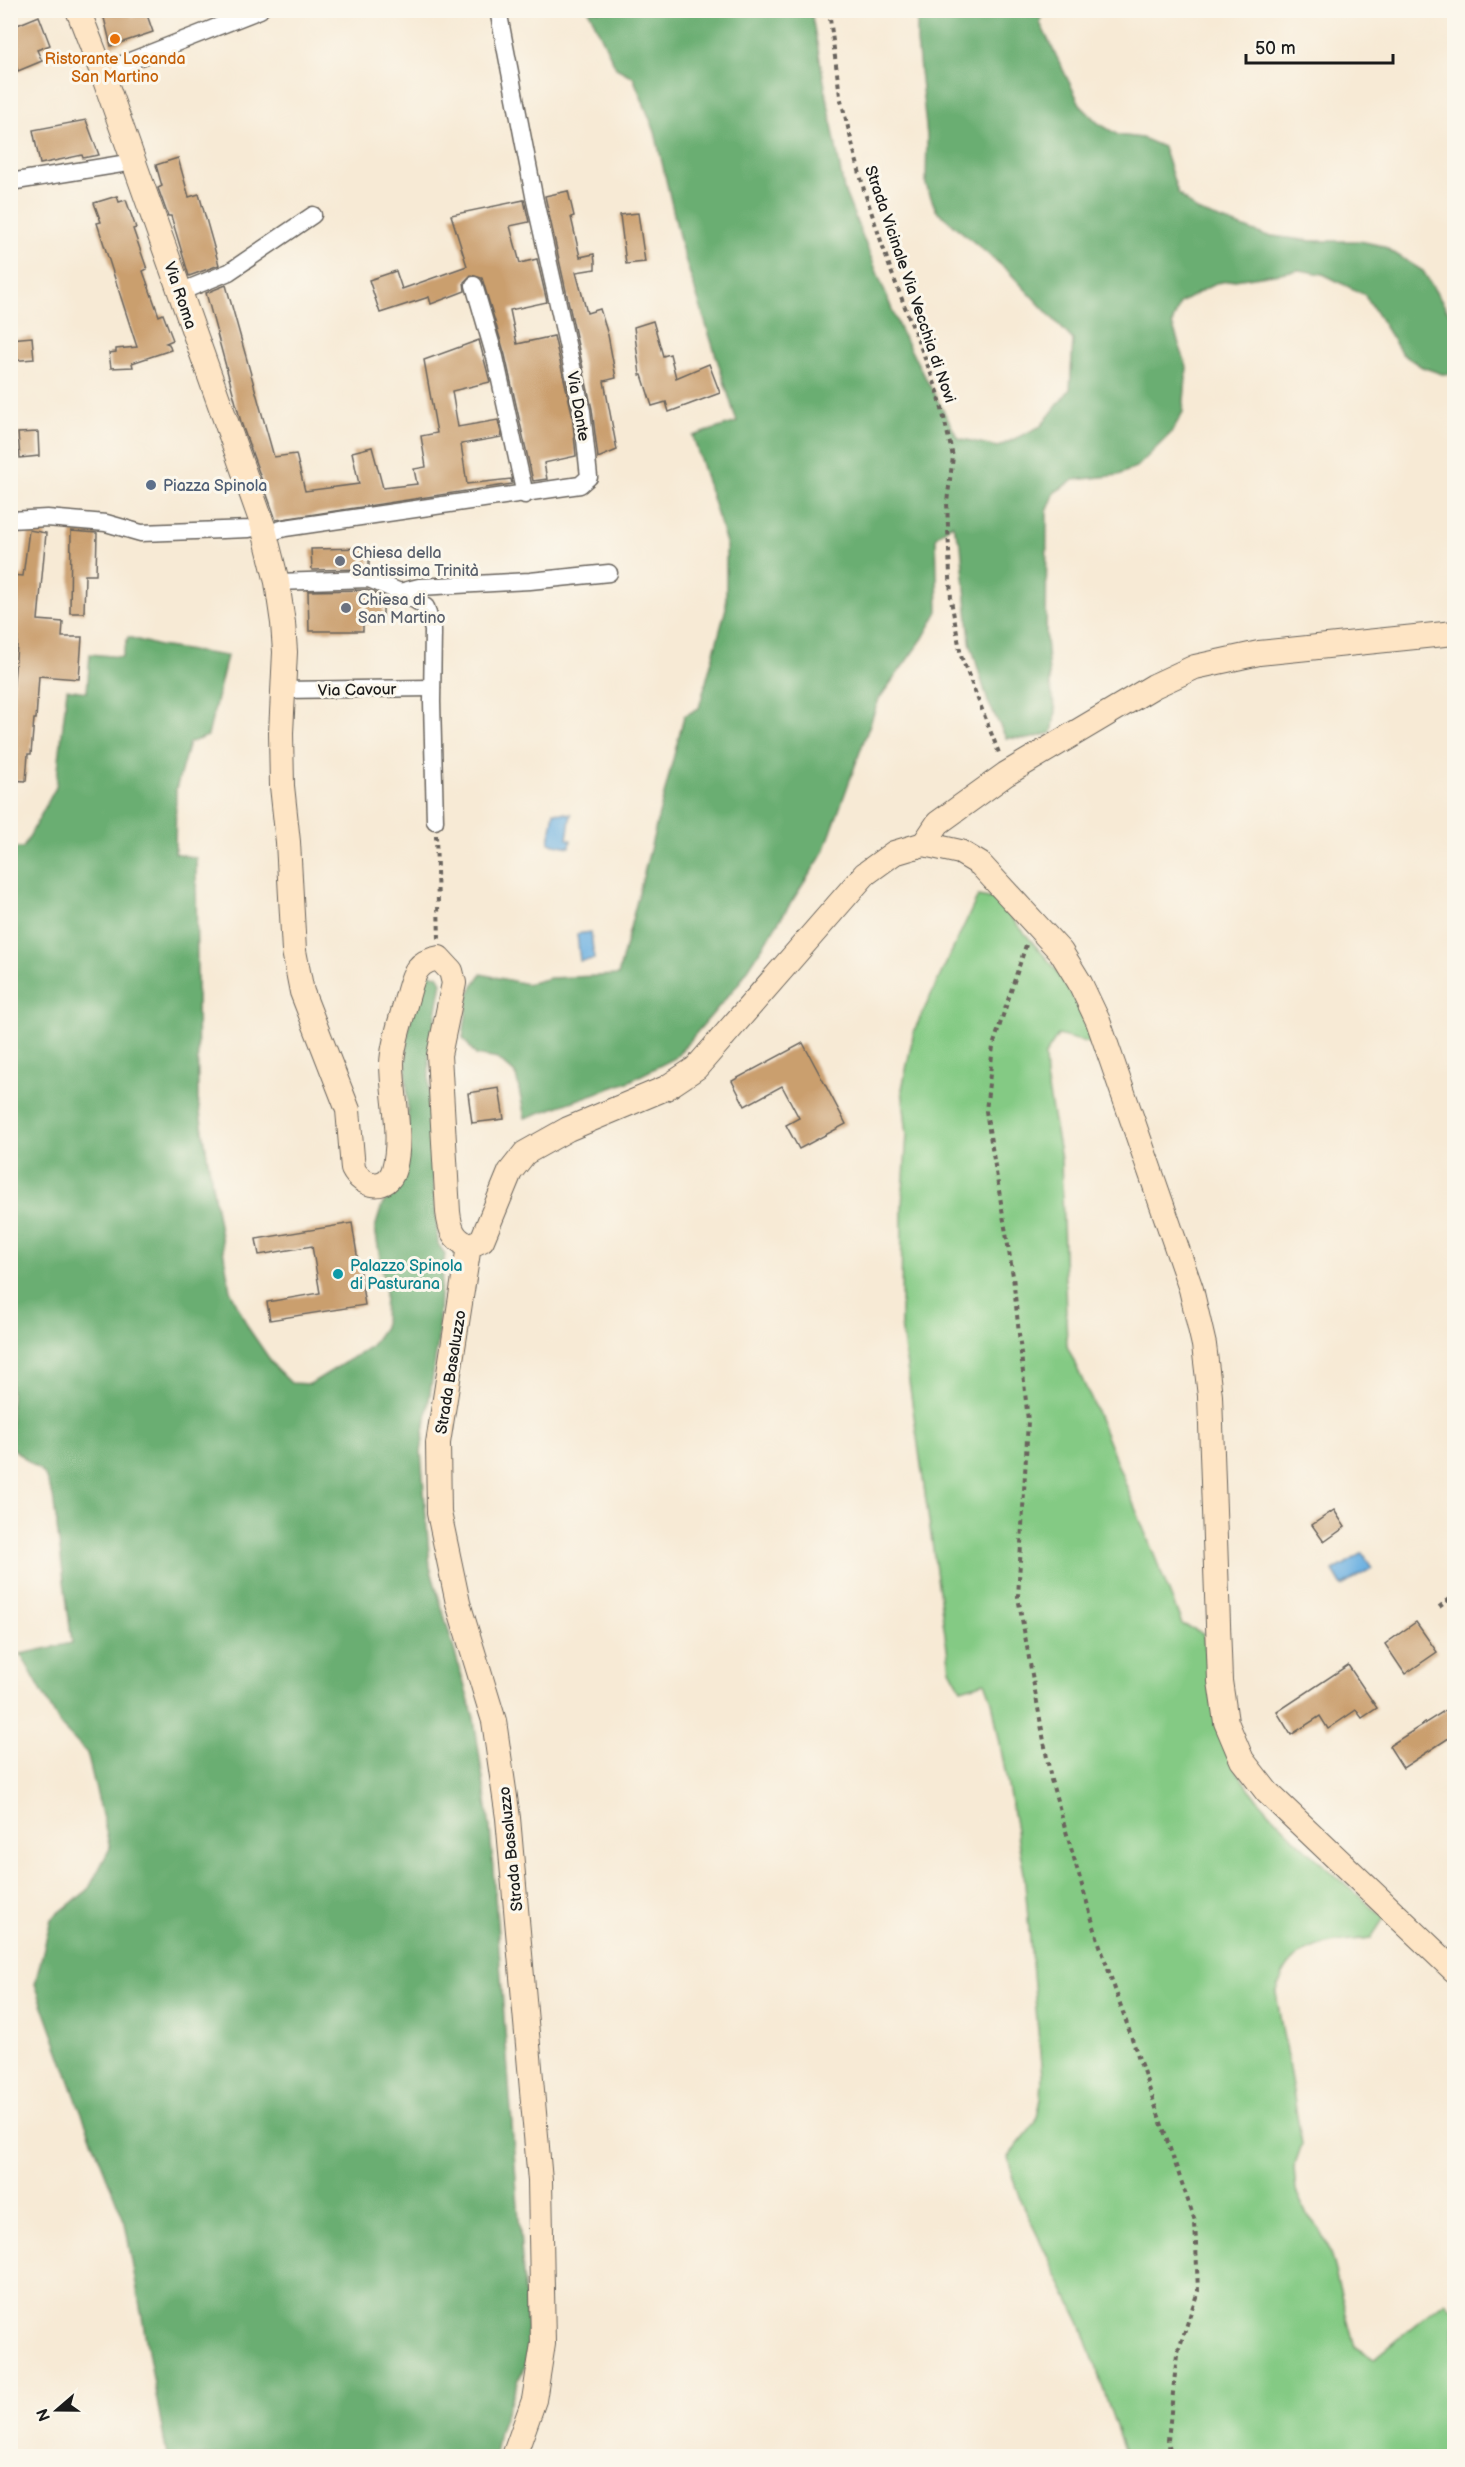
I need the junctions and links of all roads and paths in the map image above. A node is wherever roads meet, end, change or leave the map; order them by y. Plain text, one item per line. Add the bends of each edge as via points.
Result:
1 (78, 10) edge
2 (260, 10) edge
3 (498, 10) edge
4 (828, 10) edge
5 (102, 72) junction
6 (134, 162) junction
7 (10, 182) edge
8 (313, 215) dead end
9 (474, 285) dead end
10 (180, 292) junction
11 (525, 495) junction
12 (10, 520) edge
13 (264, 530) junction
14 (609, 573) dead end
15 (277, 582) junction
16 (400, 592) junction
17 (1455, 633) edge
18 (432, 688) junction
19 (283, 690) junction
20 (1006, 774) junction
21 (435, 821) joint
22 (924, 844) junction
23 (1033, 921) junction
24 (439, 958) junction
25 (469, 1246) junction
26 (1455, 1596) edge
27 (1439, 1607) dead end
28 (1455, 1970) edge
29 (513, 2457) edge
30 (1171, 2457) edge

1 - 5 main road, Via Roma
2 - 5 street
3 - 11 street, Via Dante via 582,411 589,472 580,486
4 - 20 path, Strada Vicinale Via Vecchia di Novi via 840,96 864,190 938,392 953,457 947,502 953,611 961,656
5 - 6 main road, Via Roma
6 - 7 street
6 - 10 main road, Via Roma
8 - 10 street via 229,272
9 - 11 street via 495,357
10 - 13 main road, Via Roma
11 - 13 street, Via Dante
12 - 13 street, Via Dante via 106,523 141,533
13 - 15 main road, Via Roma
14 - 16 street via 419,587
15 - 16 street via 369,579
15 - 19 main road, Via Roma via 285,652
16 - 18 street via 426,607 430,615
17 - 20 main road via 1259,653 1195,667 1154,686
18 - 19 street, Via Cavour
18 - 21 street
19 - 24 main road, Via Roma via 282,786 294,951 302,992 348,1110 353,1169 366,1184 386,1181 394,1170 397,1146 392,1061 396,1039 414,972 425,961
20 - 22 main road via 938,823
21 - 24 path
22 - 23 main road via 960,852 980,864
22 - 25 main road via 894,853 865,874 696,1068 666,1088 568,1129 525,1153 510,1172 482,1240
23 - 28 main road via 1061,952 1098,1021 1191,1288 1210,1396 1220,1681 1226,1722 1242,1760 1266,1792
23 - 30 path via 993,1046 986,1111 1012,1276 1028,1421 1018,1597 1051,1780 1098,1940 1195,2221 1198,2291 1178,2355 1168,2440
24 - 25 main road via 451,970 454,983 439,1055 449,1225 459,1242
25 - 29 main road, Strada Basaluzzo via 438,1443 439,1513 458,1603 494,1721 509,1829 539,2170 543,2344 534,2400
26 - 27 path

